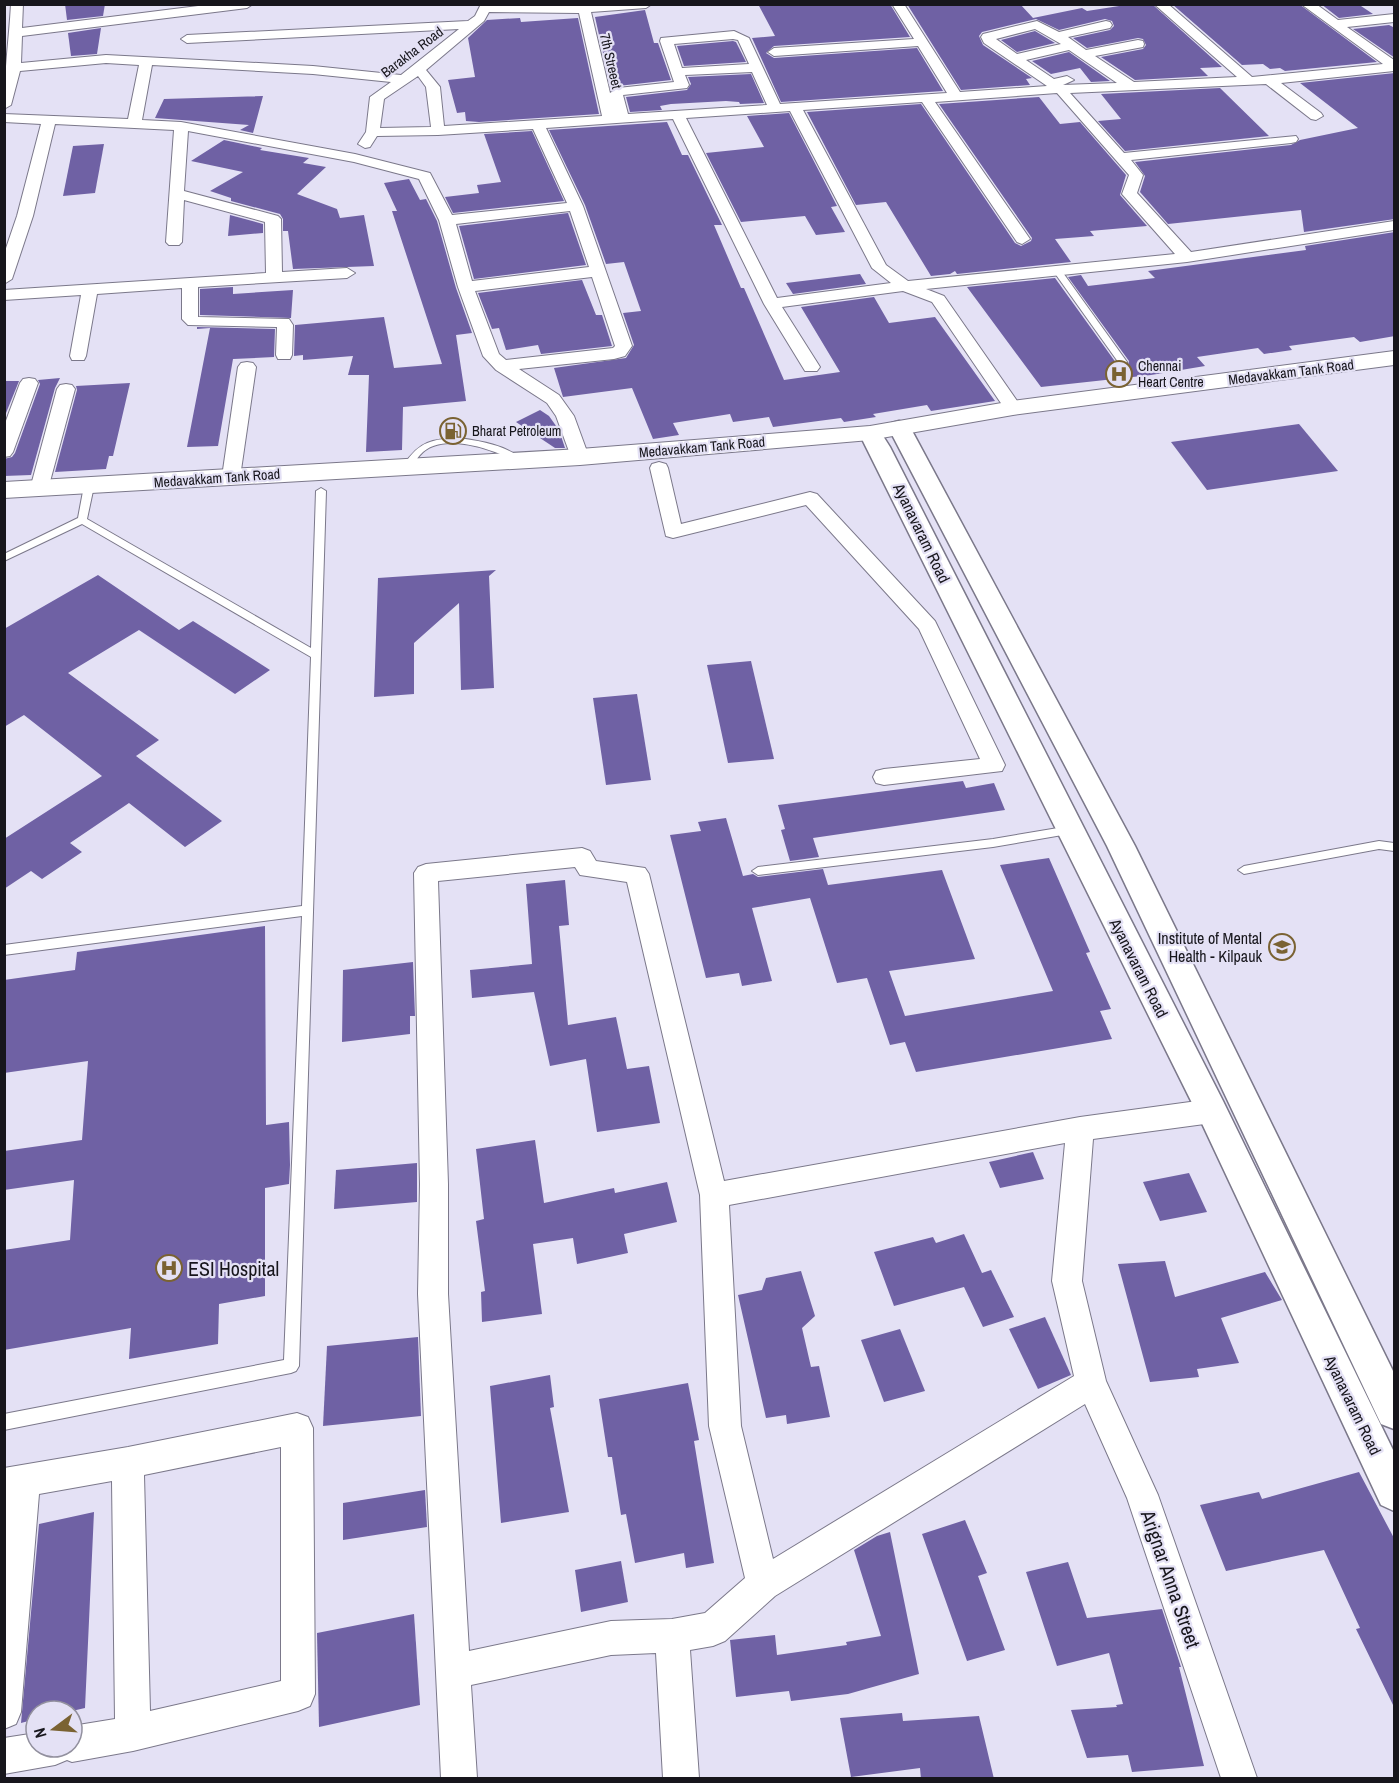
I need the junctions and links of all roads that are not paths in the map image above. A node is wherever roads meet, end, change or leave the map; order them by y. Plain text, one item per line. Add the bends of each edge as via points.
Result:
1 (17, 4) edge
2 (247, 4) edge
3 (646, 4) edge
4 (898, 4) edge
5 (1160, 4) edge
6 (1307, 4) edge
7 (584, 9) junction
8 (480, 14) edge
9 (1395, 18) edge
10 (1335, 24) junction
11 (1106, 25) dead end
12 (1057, 36) junction
13 (12, 38) edge
14 (187, 39) dead end
15 (922, 42) junction
16 (1138, 44) dead end
17 (1071, 46) junction
18 (774, 52) dead end
19 (1086, 54) junction
20 (1016, 58) junction
21 (146, 63) junction
22 (1395, 66) edge
23 (14, 68) junction
24 (757, 68) junction
25 (419, 69) junction
26 (1108, 71) junction
27 (676, 72) junction
28 (401, 79) junction
29 (1248, 80) junction
30 (1269, 80) junction
31 (1131, 86) junction
32 (1060, 89) junction
33 (957, 97) junction
34 (926, 99) junction
35 (4, 105) edge
36 (795, 108) junction
37 (776, 109) junction
38 (677, 114) junction
39 (1316, 116) dead end
40 (4, 118) edge
41 (616, 119) junction
42 (49, 120) junction
43 (134, 124) junction
44 (538, 125) junction
45 (181, 126) junction
46 (438, 131) junction
47 (373, 132) junction
48 (1291, 139) dead end
49 (1122, 157) junction
50 (355, 158) junction
51 (176, 193) junction
52 (576, 206) junction
53 (4, 216) edge
54 (25, 216) junction
55 (447, 220) junction
56 (1395, 226) edge
57 (1022, 239) dead end
58 (174, 242) dead end
59 (1187, 257) junction
60 (600, 271) junction
61 (1058, 272) junction
62 (347, 273) dead end
63 (274, 278) junction
64 (4, 279) edge
65 (190, 283) junction
66 (905, 286) junction
67 (466, 287) junction
68 (90, 290) junction
69 (4, 295) edge
70 (772, 304) junction
71 (284, 355) dead end
72 (78, 356) dead end
73 (1395, 358) edge
74 (1124, 364) dead end
75 (502, 366) junction
76 (247, 367) dead end
77 (811, 367) dead end
78 (1395, 375) edge
79 (29, 383) dead end
80 (66, 389) dead end
81 (1012, 408) junction
82 (889, 437) junction
83 (4, 452) edge
84 (580, 457) junction
85 (659, 468) junction
86 (231, 477) junction
87 (39, 489) junction
88 (4, 490) edge
89 (321, 491) junction
90 (85, 503) junction
91 (4, 508) edge
92 (4, 558) edge
93 (315, 655) junction
94 (884, 777) dead end
95 (1070, 830) junction
96 (1395, 847) edge
97 (1244, 870) dead end
98 (758, 871) dead end
99 (308, 910) junction
100 (4, 950) edge
101 (1212, 1111) junction
102 (1080, 1129) junction
103 (714, 1195) junction
104 (1091, 1383) junction
105 (1395, 1411) edge
106 (4, 1422) edge
107 (128, 1463) junction
108 (14, 1483) edge
109 (1395, 1492) edge
110 (764, 1584) junction
111 (672, 1636) junction
112 (453, 1672) junction
113 (4, 1712) edge
114 (133, 1733) junction
115 (84, 1742) edge
116 (24, 1752) edge
117 (4, 1756) edge
118 (459, 1779) edge
119 (681, 1779) edge
120 (1239, 1779) edge

1 - 13 street
2 - 13 street
3 - 7 street
4 - 15 street
5 - 29 street
6 - 10 street
7 - 8 street
7 - 41 street, 7th Streeet
8 - 14 street via 375,30
8 - 25 street, Barakha Road
9 - 10 street
10 - 22 street
11 - 12 street
12 - 17 street
12 - 20 street via 1037,25 987,37
13 - 23 street
15 - 18 street
15 - 33 street
16 - 19 street
17 - 19 street
17 - 20 street
19 - 26 street
20 - 26 street via 1052,83
21 - 23 street via 106,59
21 - 28 street via 313,70
21 - 43 street
22 - 30 street
23 - 35 street
24 - 27 street
24 - 27 street via 740,36 668,40 665,43
24 - 37 street
25 - 28 street, Barakha Road
25 - 46 street via 434,87
26 - 31 street
27 - 41 street via 682,85 678,87 618,92
28 - 47 street, Barakha Road via 377,97
29 - 30 street
29 - 31 street
30 - 39 street
31 - 32 street
32 - 33 street
32 - 49 street
33 - 34 street
34 - 36 street
34 - 57 street
36 - 37 street
36 - 66 street via 880,268
37 - 38 street
38 - 41 street
38 - 70 street
40 - 42 street
41 - 44 street
42 - 43 street
42 - 54 street
43 - 45 street
44 - 46 street
44 - 52 street
45 - 50 street
45 - 51 street
46 - 47 street
47 - 50 street
48 - 49 street
49 - 59 street via 1136,175 1129,194
50 - 55 street via 425,176
51 - 58 street
51 - 63 street via 273,219
52 - 55 street
52 - 60 street
53 - 54 street
54 - 64 street
55 - 67 street
56 - 59 street
59 - 61 street
60 - 67 street
60 - 75 street via 624,343 622,350
61 - 66 street
61 - 74 lane
62 - 63 street
63 - 65 street
65 - 68 street
65 - 71 street via 190,319 283,322
66 - 70 street
66 - 81 street via 938,299
67 - 75 street via 491,356
68 - 69 street
68 - 72 street
70 - 77 street
73 - 81 main road, Medavakkam Tank Road
75 - 84 street via 553,399 566,416
76 - 86 street
78 - 82 main road, Medavakkam Tank Road
79 - 83 street
80 - 87 street
81 - 82 main road, Medavakkam Tank Road
82 - 84 main road, Medavakkam Tank Road
82 - 85 main road, Medavakkam Tank Road
82 - 95 street, Ayanavaram Road
82 - 105 street, Ayanavaram Road via 1120,846
84 - 86 main road, Medavakkam Tank Road
85 - 89 main road, Medavakkam Tank Road
85 - 94 street via 673,532 810,498 928,626 993,765
86 - 90 main road, Medavakkam Tank Road
87 - 88 main road, Medavakkam Tank Road
87 - 90 main road, Medavakkam Tank Road
89 - 90 main road, Medavakkam Tank Road
89 - 93 lane
90 - 91 main road, Medavakkam Tank Road
90 - 92 lane
90 - 93 lane
93 - 99 lane
95 - 98 lane
95 - 101 street, Ayanavaram Road
96 - 97 lane via 1379,845
99 - 100 lane
99 - 106 lane via 291,1366
101 - 102 street
101 - 109 street, Ayanavaram Road
102 - 103 street
102 - 104 street, Arignar Anna Street via 1067,1281
103 - 110 street via 725,1426
103 - 112 street via 637,874 588,868 582,857 426,873 433,1294
104 - 110 street
104 - 120 street, Arignar Anna Street via 1142,1495
107 - 108 street
107 - 114 street
107 - 114 street via 297,1428 298,1694
108 - 113 street
110 - 111 street via 713,1629
111 - 112 street via 611,1638
111 - 119 street
112 - 118 street
114 - 115 street
116 - 117 street

